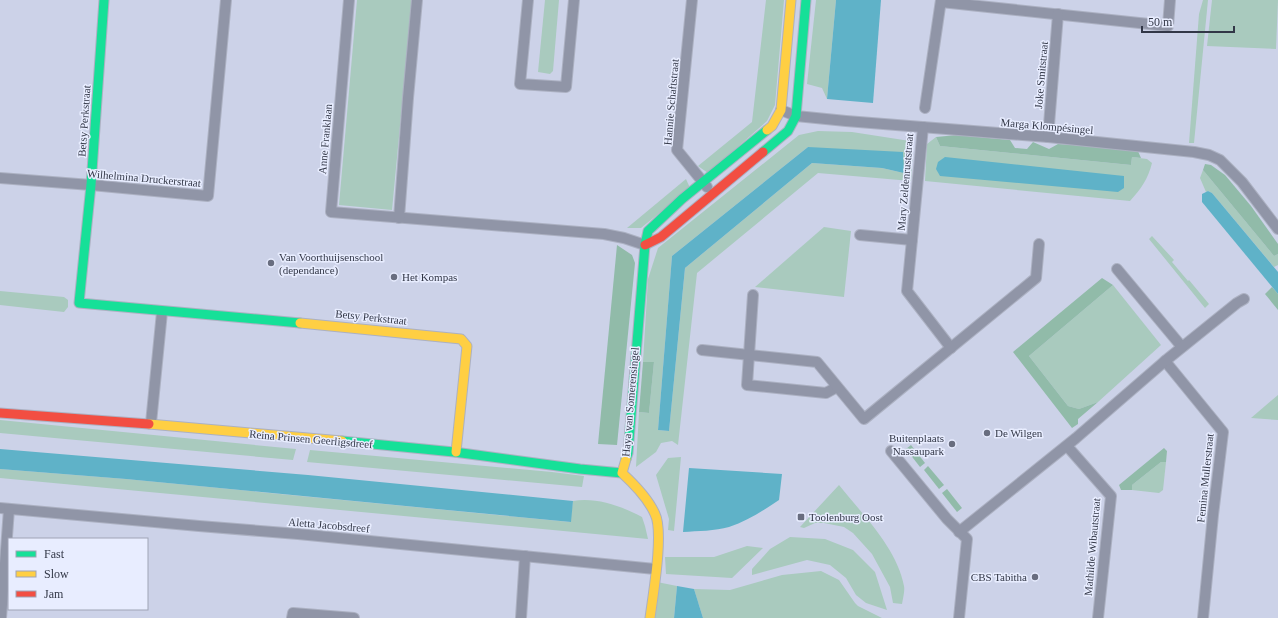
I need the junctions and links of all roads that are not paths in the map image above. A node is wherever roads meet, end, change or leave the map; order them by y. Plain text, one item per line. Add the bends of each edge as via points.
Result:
1 (104, 0) edge
2 (226, 0) edge
3 (349, 0) edge
4 (417, 0) edge
5 (528, 0) edge
6 (574, 0) edge
7 (692, 0) edge
8 (791, 0) edge
9 (806, 0) edge
10 (1170, 0) edge
11 (941, 1) edge
12 (1058, 14) junction
13 (925, 108) dead end
14 (781, 110) junction
15 (796, 116) junction
16 (923, 127) junction
17 (1048, 137) junction
18 (0, 178) edge
19 (703, 182) junction
20 (91, 185) junction
21 (712, 194) junction
22 (399, 218) junction
23 (1278, 229) edge
24 (860, 235) dead end
25 (912, 240) junction
26 (1039, 244) dead end
27 (645, 245) junction
28 (1117, 269) dead end
29 (753, 295) dead end
30 (1244, 299) dead end
31 (162, 312) junction
32 (1182, 347) junction
33 (951, 348) junction
34 (702, 350) dead end
35 (750, 355) junction
36 (1165, 360) junction
37 (837, 387) junction
38 (0, 413) edge
39 (151, 423) junction
40 (1067, 446) junction
41 (891, 451) dead end
42 (456, 452) junction
43 (622, 473) junction
44 (5, 508) edge
45 (959, 532) junction
46 (525, 556) junction
47 (655, 569) junction
48 (292, 615) edge
49 (1, 618) edge
50 (354, 618) edge
51 (522, 618) edge
52 (650, 618) edge
53 (959, 618) edge
54 (1098, 618) edge
55 (1203, 618) edge

1 - 20 street, Betsy Perkstraat
2 - 20 street, Wilhelmina Druckerstraat via 208,196
3 - 22 street, Anne Franklaan via 331,212
4 - 22 street
5 - 6 street via 520,84 566,87
7 - 19 street, Hannie Schaftstraat via 678,150
8 - 14 street, Haya van Somerensingel
9 - 15 street
10 - 12 street via 1168,26
11 - 12 street
11 - 13 street
12 - 17 street, Joke Smitstraat
14 - 15 street, Marga Klompésingel
14 - 19 street, Haya van Somerensingel via 772,126
15 - 16 street, Marga Klompésingel
15 - 21 street via 788,131
16 - 17 street, Marga Klompésingel
16 - 25 street, Mary Zeldenruststraat
17 - 23 street, Marga Klompésingel via 1209,155 1220,160 1242,182
18 - 20 street, Wilhelmina Druckerstraat
19 - 21 street, Hannie Schaftstraat
19 - 27 street, Haya van Somerensingel via 648,231
20 - 31 street, Betsy Perkstraat via 79,303
21 - 27 street via 661,237
22 - 27 street, Anne Franklaan via 604,234
24 - 25 street, Mary Zeldenruststraat
25 - 33 street, Mary Zeldenruststraat via 907,291
26 - 33 street via 1036,278
27 - 43 street, Haya van Somerensingel via 628,453
28 - 32 street
29 - 35 street
30 - 32 street
31 - 39 street
31 - 42 street, Betsy Perkstraat via 319,324 461,339 467,346
32 - 36 street
33 - 37 street via 864,419
34 - 35 street
35 - 37 street via 817,362
35 - 37 street via 747,385 826,393
36 - 40 street
36 - 55 street, Femina Mullerstraat via 1223,432
38 - 39 street, Reina Prinsen Geerligsdreef
39 - 42 street, Reina Prinsen Geerligsdreef
40 - 45 street
40 - 54 street, Mathilde Wibautstraat via 1111,496
41 - 45 street
42 - 43 street, Reina Prinsen Geerligsdreef via 591,472
43 - 47 street via 636,486 655,513 658,522 658,547
44 - 46 street, Aletta Jacobsdreef
44 - 49 street
45 - 53 street via 967,539
46 - 47 street, Aletta Jacobsdreef
46 - 51 street
47 - 52 street
48 - 50 street

